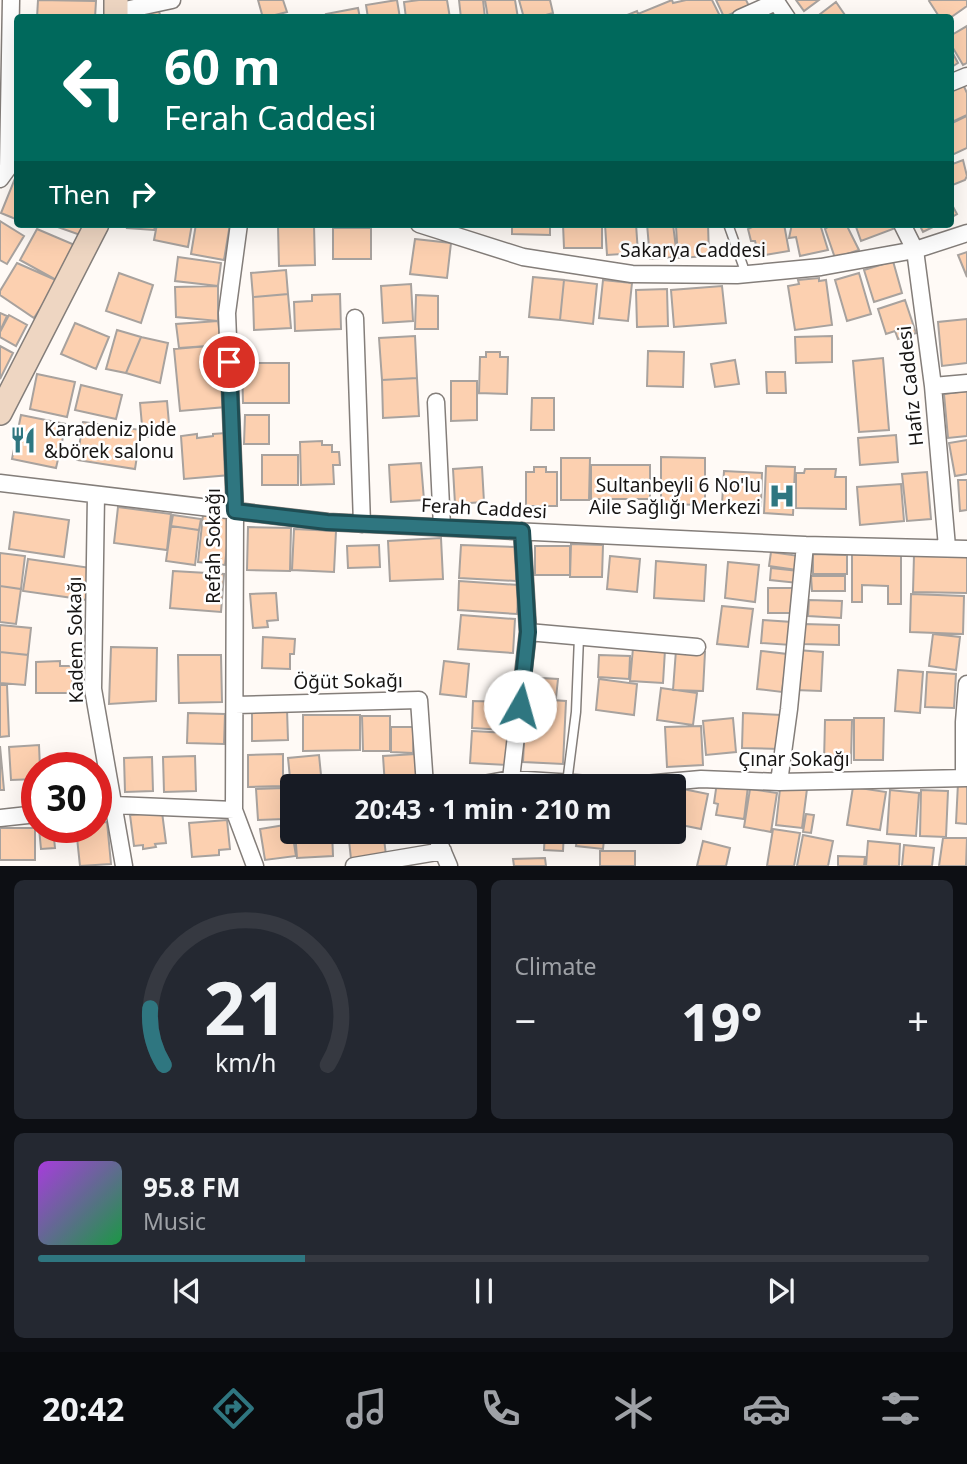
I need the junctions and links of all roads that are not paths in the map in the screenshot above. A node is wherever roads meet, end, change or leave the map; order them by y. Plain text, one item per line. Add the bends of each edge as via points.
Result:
1 (10, 0) edge
2 (172, 0) edge
3 (776, 1) edge
4 (116, 10) edge
5 (748, 14) edge
6 (9, 172) edge
7 (95, 228) edge
8 (238, 228) edge
9 (432, 228) edge
10 (730, 228) edge
11 (904, 228) edge
12 (967, 233) edge
13 (915, 250) junction
14 (746, 274) junction
15 (355, 318) dead end
16 (967, 383) edge
17 (933, 386) junction
18 (436, 402) dead end
19 (0, 413) edge
20 (0, 484) edge
21 (96, 495) junction
22 (235, 511) junction
23 (362, 524) junction
24 (442, 527) junction
25 (522, 531) junction
26 (805, 545) junction
27 (947, 547) junction
28 (967, 548) edge
29 (528, 632) junction
30 (579, 636) junction
31 (697, 647) dead end
32 (967, 684) edge
33 (234, 705) junction
34 (424, 774) edge
35 (512, 774) edge
36 (568, 774) edge
37 (965, 778) edge
38 (686, 780) edge
39 (779, 782) junction
40 (114, 805) junction
41 (234, 810) junction
42 (21, 816) edge
43 (0, 818) edge
44 (446, 858) edge
45 (124, 866) edge
46 (255, 866) edge
47 (354, 866) edge

1 - 6 street
2 - 4 street
3 - 5 street
7 - 19 street
8 - 22 street, Refah Sokağı via 227,313
9 - 14 street, Sakarya Caddesi via 523,257 632,274
10 - 14 lane
11 - 13 street, Hafız Caddesi
12 - 13 street, Sakarya Caddesi
13 - 14 street, Sakarya Caddesi via 821,267
13 - 17 street, Hafız Caddesi
15 - 23 street
16 - 17 street
17 - 27 street, Hafız Caddesi
18 - 24 street
20 - 21 street, Ferah Caddesi
21 - 22 street, Ferah Caddesi
21 - 40 street, Kadem Sokağı via 93,689
22 - 23 street, Ferah Caddesi
22 - 33 street, Refah Sokağı
23 - 24 street, Ferah Caddesi
24 - 25 street, Ferah Caddesi
25 - 26 street, Ferah Caddesi
25 - 29 street
26 - 27 street, Ferah Caddesi
26 - 39 street
27 - 28 street, Ferah Caddesi
29 - 30 street
29 - 35 street
30 - 31 street
30 - 36 lane
32 - 37 street
33 - 34 street, Öğüt Sokağı via 419,700
33 - 41 street, Refah Sokağı
37 - 39 street, Çınar Sokağı
38 - 39 street, Çınar Sokağı
40 - 41 street
40 - 45 street, Kadem Sokağı
41 - 46 street, Refah Sokağı
42 - 43 street
44 - 47 street

